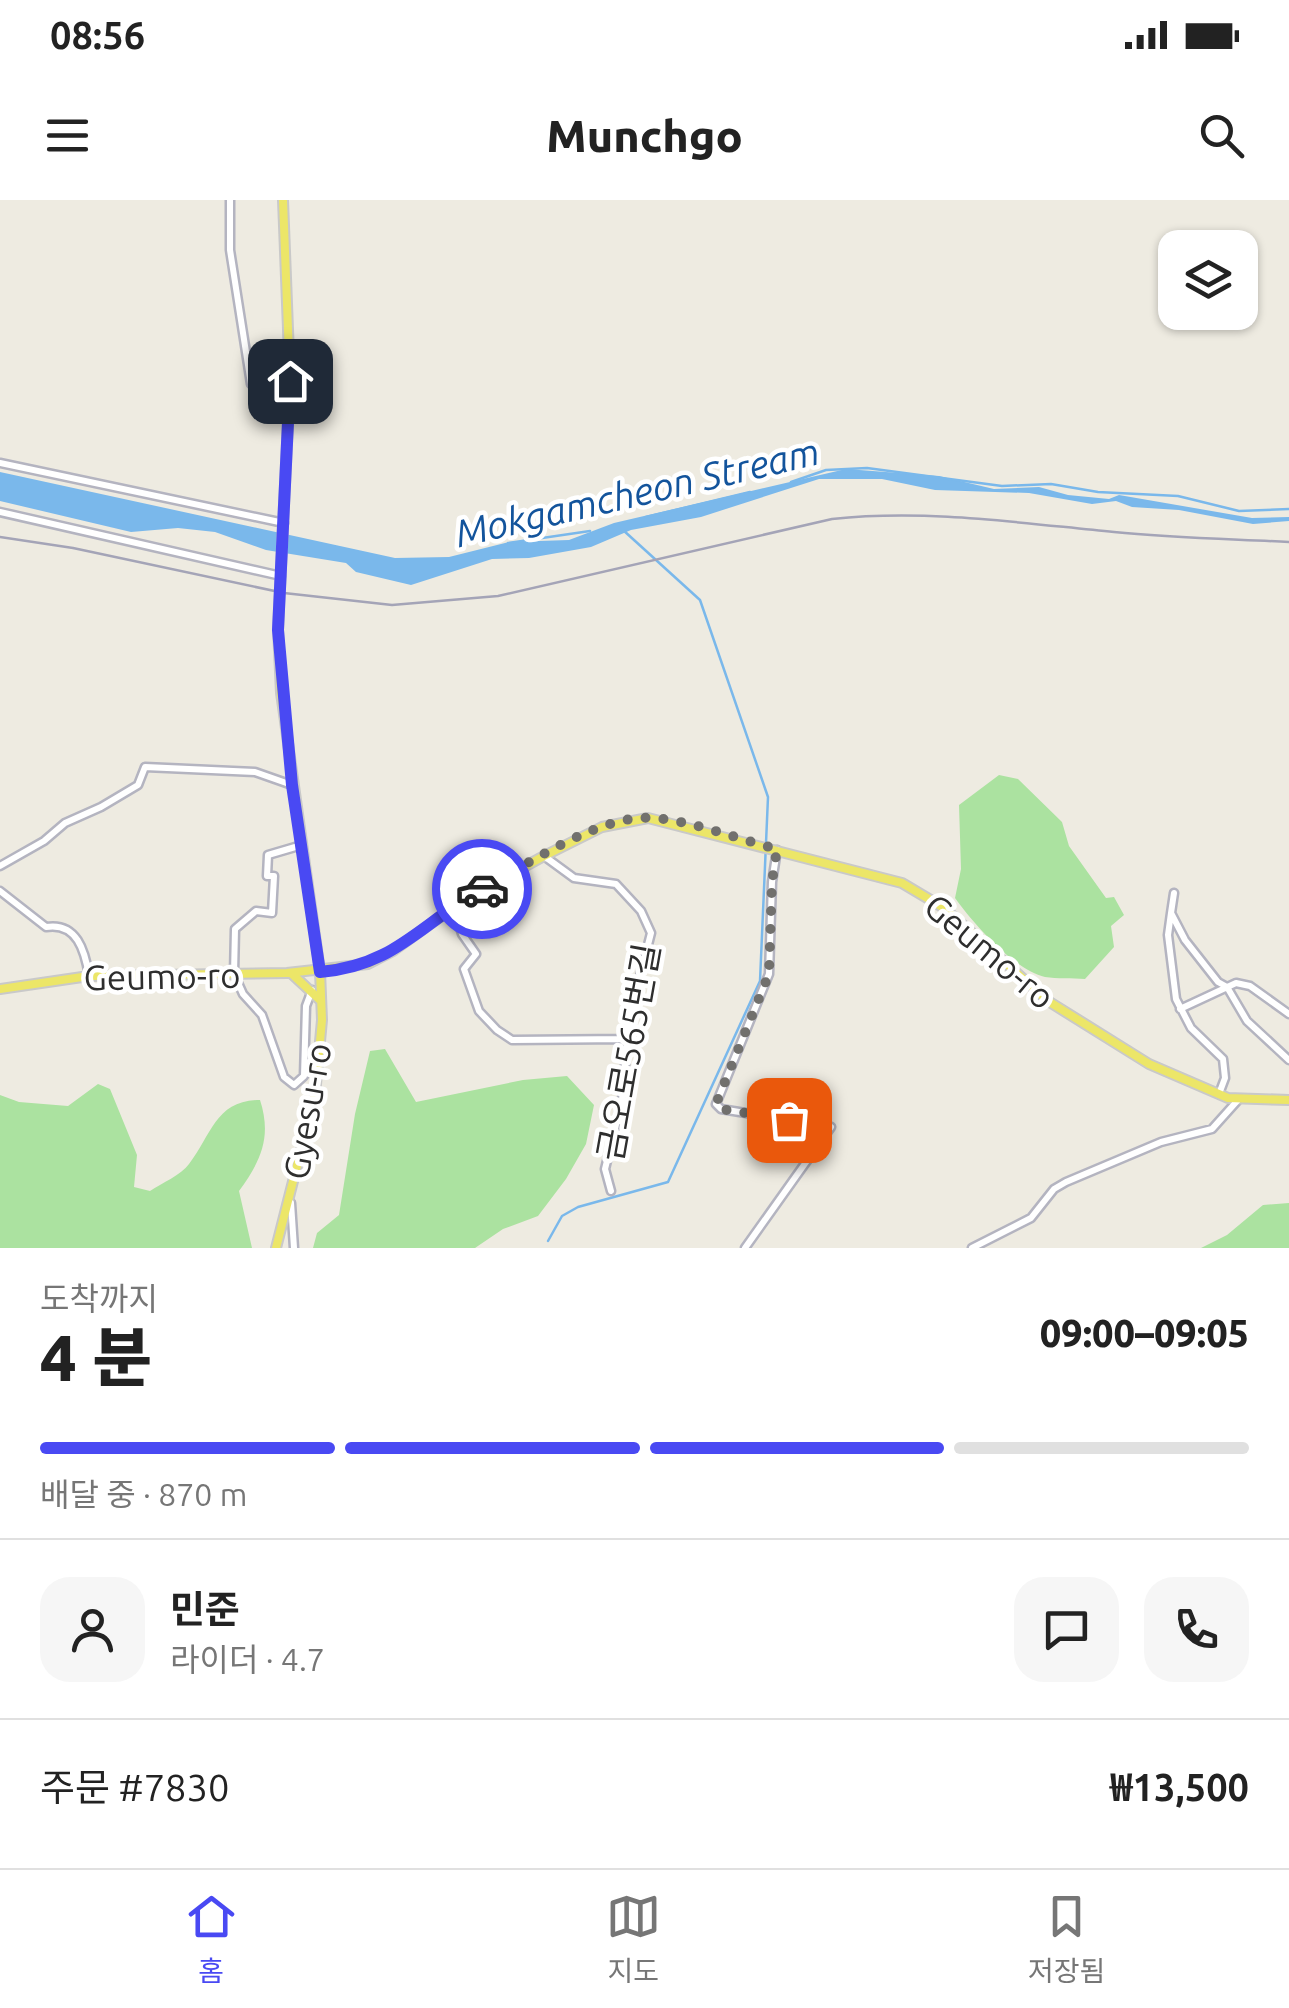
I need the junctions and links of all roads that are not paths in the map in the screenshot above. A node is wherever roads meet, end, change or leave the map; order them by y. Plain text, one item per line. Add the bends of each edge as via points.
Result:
1 (230, 200) edge
2 (284, 200) edge
3 (290, 381) junction
4 (0, 463) edge
5 (0, 512) edge
6 (284, 524) junction
7 (282, 576) junction
8 (292, 785) junction
9 (302, 845) junction
10 (775, 848) junction
11 (544, 856) junction
12 (0, 866) edge
13 (0, 892) edge
14 (1174, 894) dead end
15 (454, 906) junction
16 (1171, 913) junction
17 (320, 972) junction
18 (291, 973) junction
19 (234, 974) junction
20 (88, 976) junction
21 (1227, 987) junction
22 (0, 989) edge
23 (312, 990) junction
24 (321, 1002) junction
25 (1180, 1009) junction
26 (1289, 1014) edge
27 (626, 1040) junction
28 (1289, 1060) edge
29 (1218, 1095) junction
30 (1238, 1100) junction
31 (1289, 1100) edge
32 (612, 1192) dead end
33 (291, 1203) junction
34 (276, 1248) edge
35 (294, 1248) edge
36 (745, 1248) edge
37 (972, 1248) edge

1 - 3 street via 230,250 251,384
2 - 3 main road, Gyesu-ro
3 - 6 main road, Gyesu-ro
4 - 6 street
5 - 7 street
6 - 7 main road, Gyesu-ro
7 - 8 main road, Gyesu-ro via 278,630
8 - 9 main road, Gyesu-ro
8 - 12 street via 255,772 145,768 138,784
9 - 17 main road, Gyesu-ro
9 - 19 street via 268,855 272,913 256,911 235,929
10 - 11 main road, Geumo-ro via 648,818 602,828
10 - 29 main road, Geumo-ro via 922,893 1048,1001 1148,1064
10 - 36 street via 769,974 716,1104 831,1127
11 - 15 main road, Geumo-ro
11 - 27 street, 금오로565번길 via 574,878 616,884 647,921 652,938
13 - 20 street via 46,928 62,926 75,935
14 - 16 street
15 - 17 main road, Geumo-ro via 381,958
15 - 27 street via 476,954 464,969 473,1001 497,1030 520,1042
16 - 21 street via 1184,940
16 - 25 street via 1168,935
17 - 18 main road, Geumo-ro
17 - 24 main road, Gyesu-ro
18 - 19 main road, Geumo-ro
18 - 23 main road
19 - 20 main road, Geumo-ro
19 - 23 street via 262,1015 284,1077 294,1085 304,1076
20 - 22 main road, Geumo-ro
21 - 25 street
21 - 26 street via 1250,986
21 - 28 street via 1247,1022
23 - 24 main road
24 - 33 main road, Gyesu-ro via 318,1080
25 - 29 street via 1223,1059
27 - 32 street, 금오로565번길 via 622,1100 605,1168
29 - 30 main road, Geumo-ro
30 - 31 main road, Geumo-ro
30 - 37 street via 1212,1128 1066,1182 1030,1218
33 - 34 main road, Gyesu-ro
33 - 35 street

